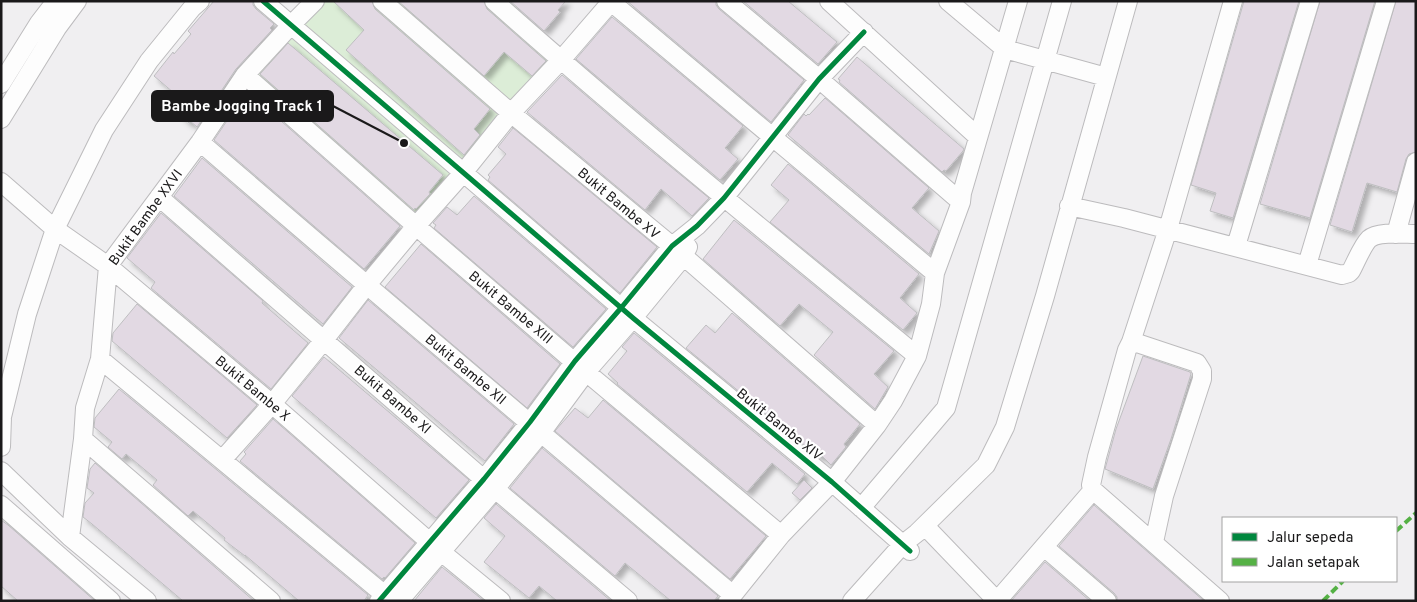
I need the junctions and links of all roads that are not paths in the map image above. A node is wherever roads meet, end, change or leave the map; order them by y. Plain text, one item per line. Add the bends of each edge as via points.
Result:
1 (56, 1) edge
2 (78, 1) edge
3 (200, 1) edge
4 (264, 1) edge
5 (315, 1) edge
6 (382, 1) edge
7 (494, 1) edge
8 (726, 1) edge
9 (829, 1) edge
10 (948, 1) edge
11 (1018, 1) edge
12 (1062, 1) edge
13 (1128, 1) edge
14 (1233, 1) edge
15 (1310, 1) edge
16 (1386, 1) edge
17 (611, 2) edge
18 (291, 24) junction
19 (864, 32) junction
20 (1005, 49) junction
21 (561, 60) junction
22 (1045, 60) junction
23 (245, 75) junction
24 (1106, 77) junction
25 (819, 78) junction
26 (1, 84) edge
27 (511, 113) junction
28 (1, 119) edge
29 (773, 136) junction
30 (978, 137) junction
31 (200, 142) junction
32 (1416, 162) edge
33 (463, 173) junction
34 (1, 182) edge
35 (159, 197) junction
36 (724, 198) junction
37 (961, 202) junction
38 (1070, 206) junction
39 (416, 226) junction
40 (55, 229) junction
41 (1168, 229) junction
42 (1396, 234) junction
43 (1416, 234) edge
44 (1236, 246) junction
45 (678, 252) junction
46 (1307, 265) junction
47 (108, 266) junction
48 (935, 273) junction
49 (366, 286) junction
50 (627, 313) junction
51 (324, 340) junction
52 (1131, 342) junction
53 (917, 356) junction
54 (100, 359) junction
55 (580, 366) junction
56 (272, 404) junction
57 (878, 425) junction
58 (535, 428) junction
59 (83, 439) junction
60 (1, 447) edge
61 (222, 460) junction
62 (1, 471) edge
63 (832, 482) junction
64 (490, 484) junction
65 (1093, 490) junction
66 (1, 505) edge
67 (861, 508) junction
68 (921, 530) junction
69 (781, 535) junction
70 (70, 536) junction
71 (1154, 542) junction
72 (435, 547) junction
73 (906, 547) junction
74 (1044, 547) junction
75 (731, 598) edge
76 (389, 599) edge
77 (111, 601) edge
78 (147, 601) edge
79 (271, 601) edge
80 (501, 601) edge
81 (628, 601) edge
82 (852, 601) edge
83 (869, 601) edge
84 (997, 601) edge
85 (1107, 601) edge
86 (1220, 601) edge

1 - 26 street
2 - 28 street via 56,28
3 - 40 street via 149,61 104,130
4 - 18 street, Bukit Bambe XIV
5 - 18 street, Bukit Bambe XXVI
6 - 27 street, Bukit Bambe XV
7 - 21 street
8 - 25 street
9 - 19 street
10 - 20 street
11 - 20 street
12 - 22 street
13 - 24 street
14 - 41 street
15 - 44 street
16 - 46 street
17 - 21 street
17 - 29 street
18 - 23 street, Bukit Bambe XXVI
18 - 33 street, Bukit Bambe XIV
19 - 25 street
19 - 30 street
20 - 22 street
20 - 30 street
21 - 27 street
21 - 36 street
22 - 24 street
22 - 67 street via 946,408
23 - 31 street, Bukit Bambe XXVI
23 - 39 street, Bukit Bambe XIII
24 - 38 street
25 - 29 street
25 - 37 street
27 - 33 street
27 - 45 street, Bukit Bambe XV
29 - 36 street
29 - 48 street
30 - 37 street
31 - 35 street, Bukit Bambe XXVI
31 - 49 street, Bukit Bambe XII
32 - 42 street
33 - 39 street
33 - 50 street, Bukit Bambe XIV
34 - 40 street, Bukit Bambe X
35 - 47 street, Bukit Bambe XXVI
35 - 51 street, Bukit Bambe XI
36 - 45 street
36 - 53 street
37 - 48 street
38 - 41 street
38 - 68 street via 1005,427 986,464
39 - 49 street
39 - 55 street, Bukit Bambe XIII
40 - 47 street, Bukit Bambe X
40 - 60 street via 27,314 2,417
41 - 44 street
41 - 52 street
42 - 43 street
42 - 46 street via 1370,238 1347,274
44 - 46 street
45 - 50 street
45 - 57 street, Bukit Bambe XV
47 - 54 street, Bukit Bambe XXVI
47 - 56 street, Bukit Bambe X
48 - 53 street via 931,304
49 - 51 street
49 - 58 street, Bukit Bambe XII
50 - 55 street
50 - 63 street, Bukit Bambe XIV
51 - 56 street
51 - 64 street, Bukit Bambe XI
52 - 65 street via 1097,457 1091,485
52 - 71 street via 1197,363 1202,371 1164,496
53 - 57 street
54 - 59 street, Bukit Bambe XXVI via 85,408
54 - 61 street
55 - 58 street
55 - 69 street, Bukit Bambe XIII
56 - 61 street
56 - 72 street, Bukit Bambe X
57 - 63 street
58 - 64 street
58 - 75 street, Bukit Bambe XII
59 - 70 street, Bukit Bambe XXVI
59 - 79 street
61 - 76 street
62 - 70 street
63 - 67 street, Bukit Bambe XIV
63 - 69 street
64 - 72 street
64 - 81 street, Bukit Bambe XI
65 - 71 street
65 - 74 street
66 - 77 street
67 - 73 street, Bukit Bambe XIV
68 - 73 street
68 - 84 street
69 - 75 street
70 - 78 street
71 - 86 street
72 - 76 street
72 - 80 street, Bukit Bambe X
73 - 82 street
73 - 83 street
74 - 84 street
74 - 85 street

